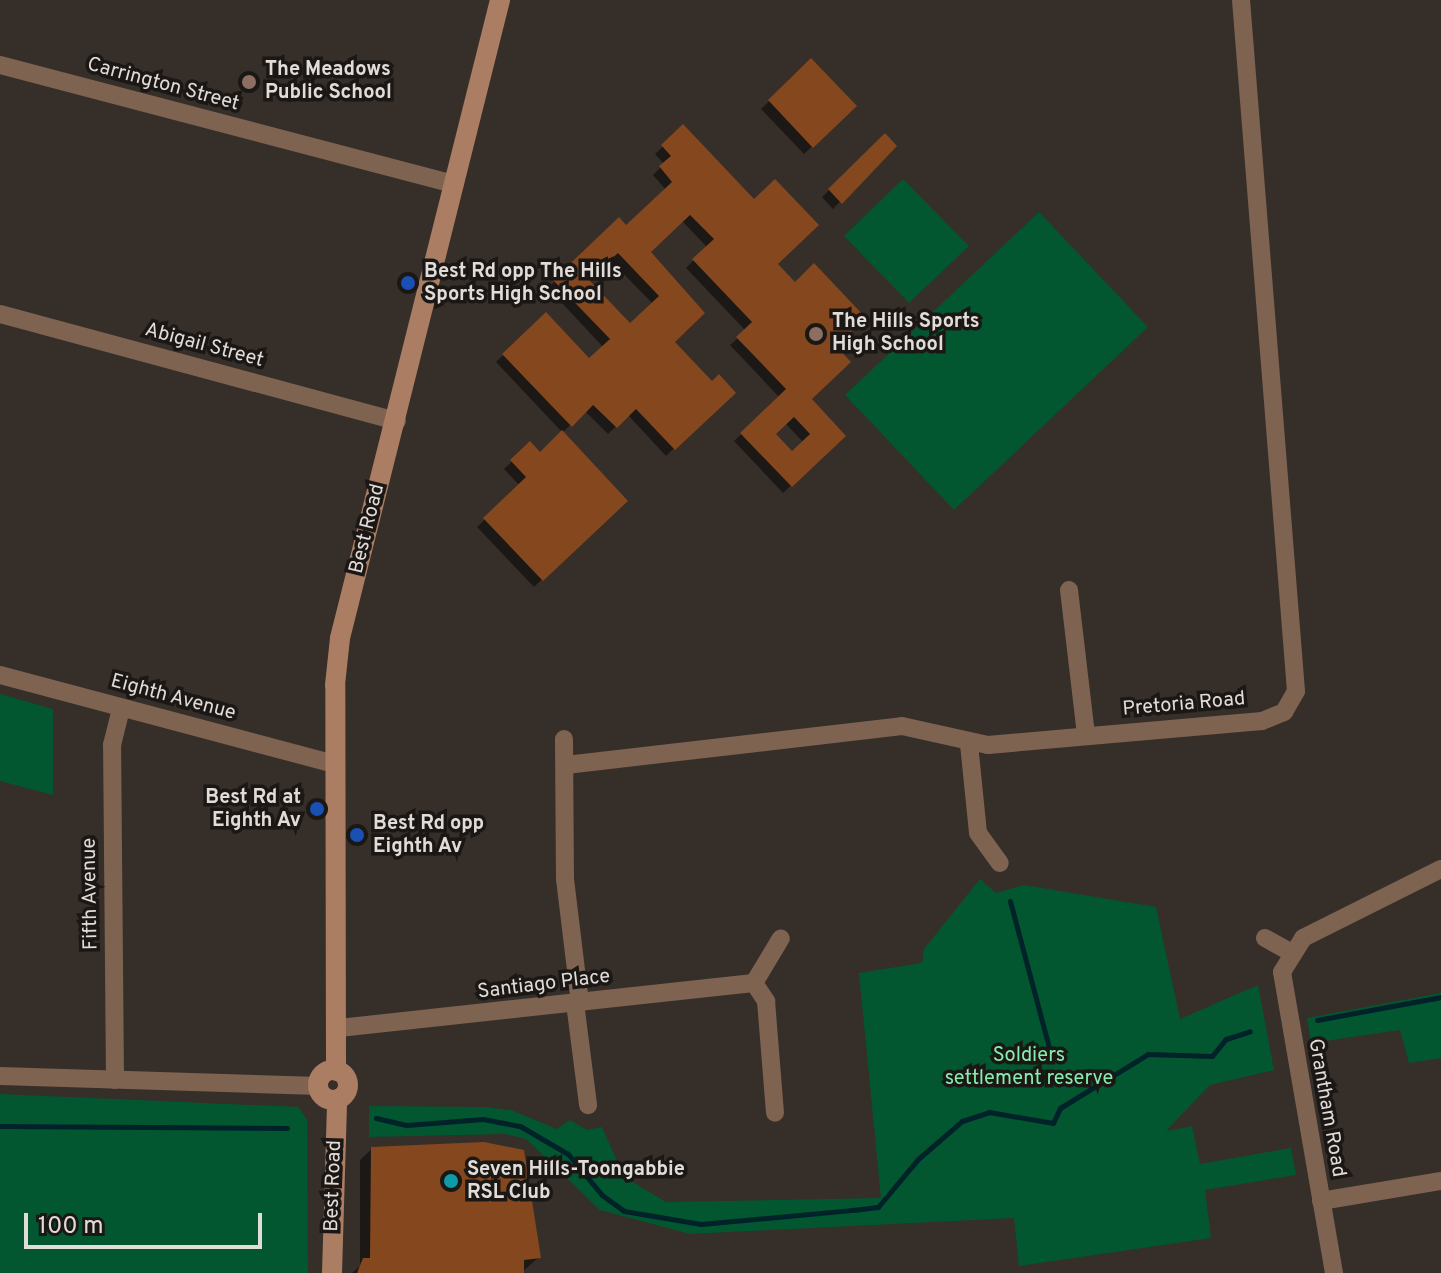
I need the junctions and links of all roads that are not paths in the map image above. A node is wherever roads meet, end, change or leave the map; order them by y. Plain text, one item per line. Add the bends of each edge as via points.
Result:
1 (500, 0) edge
2 (1241, 0) edge
3 (0, 65) edge
4 (455, 184) junction
5 (0, 314) edge
6 (397, 421) junction
7 (1069, 590) dead end
8 (0, 675) edge
9 (121, 708) junction
10 (1086, 735) junction
11 (564, 739) dead end
12 (969, 744) junction
13 (335, 764) junction
14 (566, 765) junction
15 (1000, 863) dead end
16 (1441, 869) edge
17 (781, 938) dead end
18 (1265, 938) dead end
19 (1290, 952) junction
20 (754, 983) junction
21 (577, 1003) junction
22 (339, 1028) junction
23 (336, 1071) junction
24 (0, 1076) edge
25 (115, 1080) junction
26 (319, 1086) junction
27 (337, 1100) junction
28 (588, 1105) dead end
29 (775, 1113) dead end
30 (1441, 1181) edge
31 (1321, 1201) junction
32 (332, 1273) edge
33 (1334, 1273) edge

1 - 4 main road, Best Road
2 - 10 street, Pretoria Road via 1296,691 1284,712 1262,721
3 - 4 street, Carrington Street
4 - 6 main road, Best Road
5 - 6 street, Abigail Street
6 - 13 main road, Best Road via 340,638
7 - 10 street
8 - 9 street, Eighth Avenue
9 - 13 street, Eighth Avenue
9 - 25 street, Fifth Avenue via 112,745
10 - 12 street, Pretoria Road
11 - 14 street
12 - 14 street, Pretoria Road via 909,726
12 - 15 street via 978,833
13 - 22 main road, Best Road
14 - 21 street via 565,879
16 - 19 street via 1314,932
17 - 20 street
18 - 19 street
19 - 31 street, Grantham Road via 1282,990
20 - 21 street, Santiago Place
20 - 29 street via 766,1001
21 - 22 street, Santiago Place
21 - 28 street
22 - 23 main road, Best Road
23 - 26 main road via 324,1074
23 - 27 main road via 348,1087
24 - 25 street
25 - 26 street
26 - 27 main road via 325,1097
27 - 32 main road, Best Road
30 - 31 street
31 - 33 street, Grantham Road

